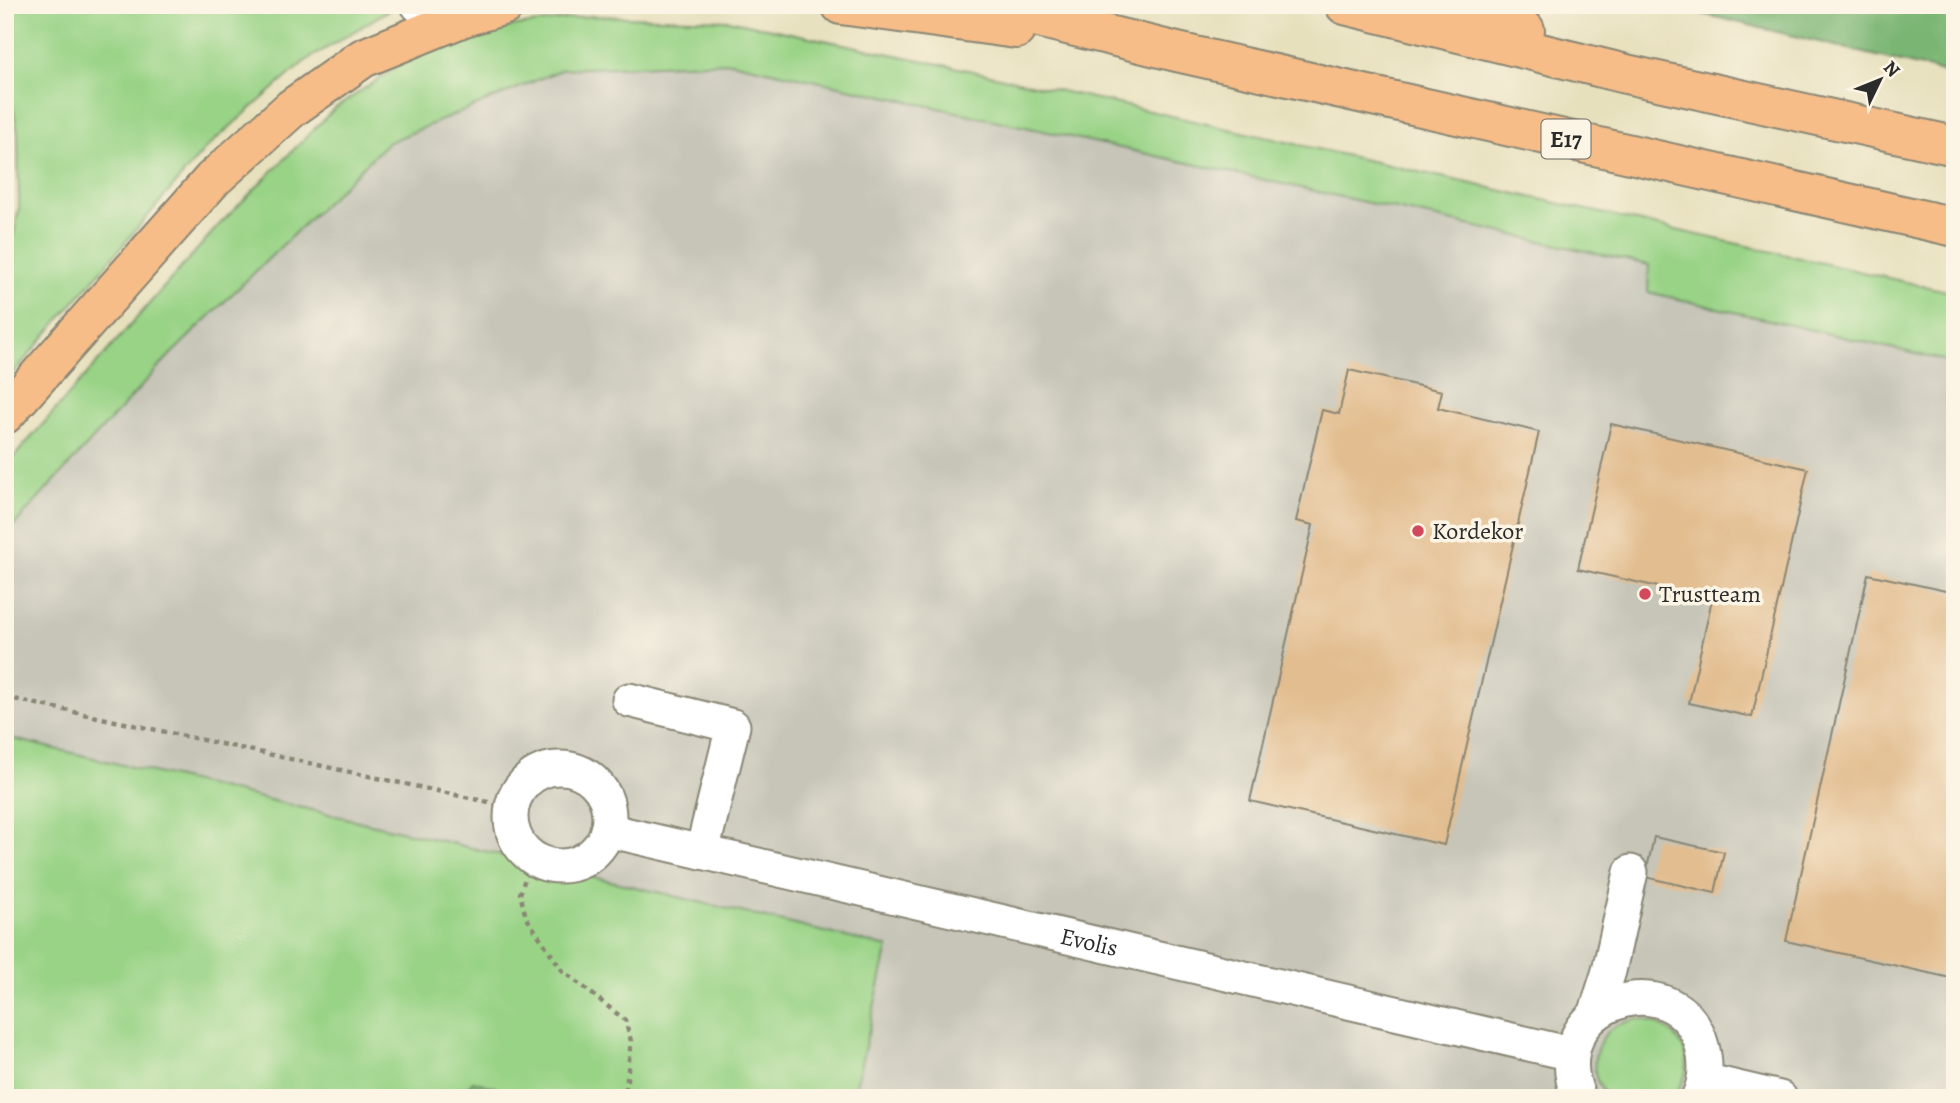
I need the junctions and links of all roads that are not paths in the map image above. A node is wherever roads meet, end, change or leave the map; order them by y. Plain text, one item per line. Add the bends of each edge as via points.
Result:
1 (418, 5) edge
2 (505, 5) edge
3 (841, 5) edge
4 (986, 5) edge
5 (1345, 5) edge
6 (1466, 5) edge
7 (464, 17) junction
8 (1177, 52) junction
9 (1626, 74) junction
10 (1955, 146) edge
11 (1955, 227) edge
12 (5, 414) edge
13 (629, 701) dead end
14 (607, 830) junction
15 (702, 852) junction
16 (1631, 872) dead end
17 (1596, 1012) junction
18 (1572, 1054) junction
19 (1701, 1089) edge
20 (1578, 1098) edge
21 (1780, 1098) edge

1 - 7 street
2 - 7 highway
3 - 8 highway
4 - 8 highway, E17
5 - 9 highway
6 - 9 highway
7 - 12 highway via 363,58 292,108 213,179
8 - 11 highway, E17
9 - 10 highway
13 - 15 street via 733,726
14 - 14 street via 609,814 597,785 570,769 533,776 511,807 511,827 518,844 531,858 549,866 586,860 600,847
14 - 15 street, Evolis
15 - 18 street, Evolis
16 - 17 street
17 - 18 street via 1583,1026
17 - 19 street via 1611,1003 1646,998 1678,1011 1700,1039 1705,1056
18 - 20 street via 1572,1082
19 - 21 street

